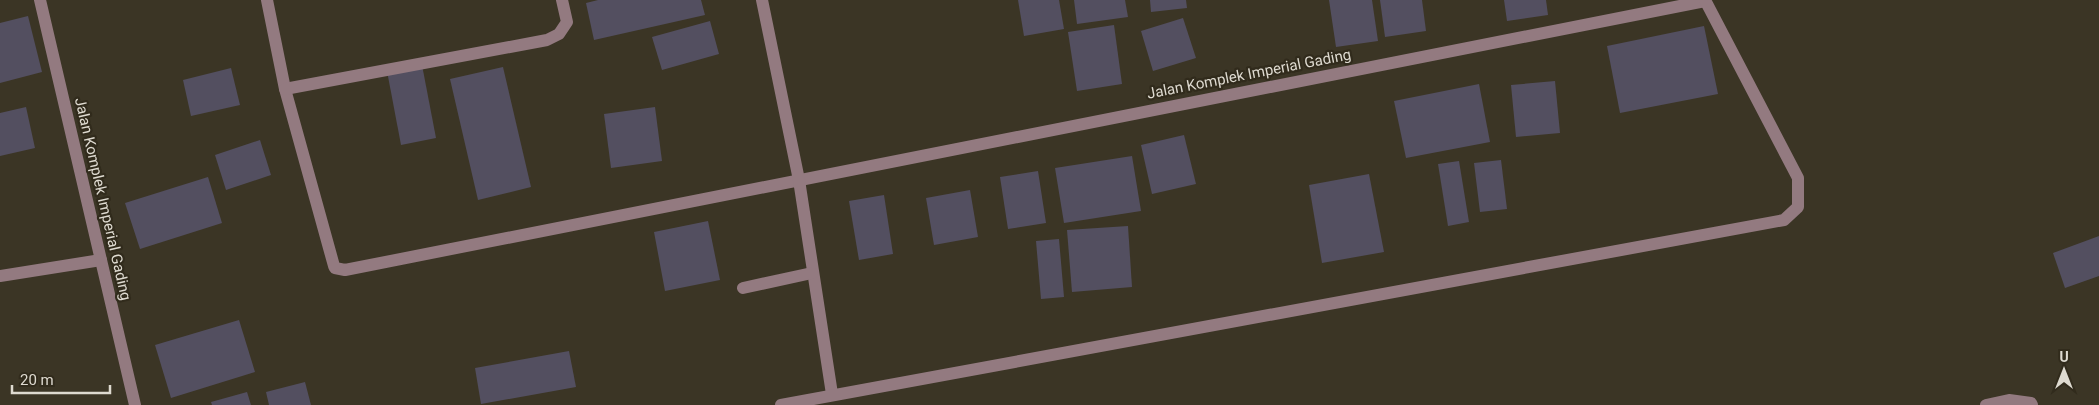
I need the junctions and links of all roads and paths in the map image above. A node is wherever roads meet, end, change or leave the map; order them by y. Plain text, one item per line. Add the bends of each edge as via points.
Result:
1 (40, 0) edge
2 (267, 0) edge
3 (562, 0) edge
4 (762, 0) edge
5 (1705, 0) edge
6 (285, 88) junction
7 (799, 180) junction
8 (101, 260) junction
9 (812, 273) junction
10 (0, 276) edge
11 (743, 288) dead end
12 (832, 394) junction
13 (136, 405) edge
14 (781, 405) edge
15 (1986, 405) edge
16 (2032, 405) edge

1 - 8 street, Jalan Komplek Imperial Gading
2 - 6 street, Jalan Komplek Imperial Gading
3 - 6 street via 567,22 559,34 547,40
4 - 7 street
5 - 7 street, Jalan Komplek Imperial Gading
5 - 12 street via 1798,178 1798,207 1784,220
6 - 7 street, Jalan Komplek Imperial Gading via 334,266 340,270
7 - 9 street
8 - 10 street
8 - 13 street, Jalan Komplek Imperial Gading
9 - 11 street
9 - 12 street
12 - 14 street
15 - 16 street via 2009,400

